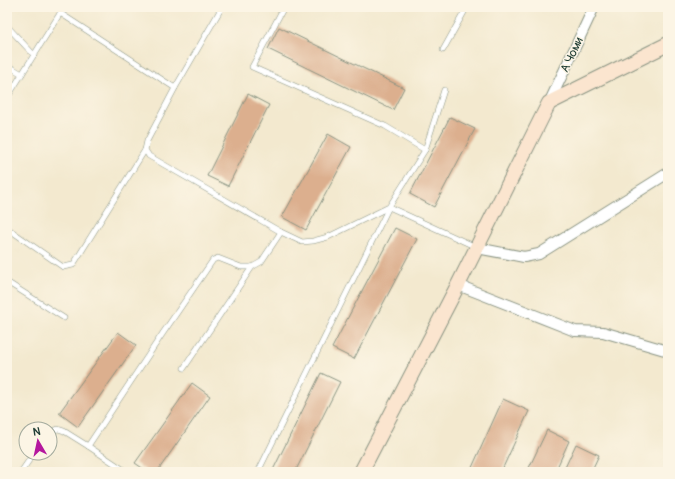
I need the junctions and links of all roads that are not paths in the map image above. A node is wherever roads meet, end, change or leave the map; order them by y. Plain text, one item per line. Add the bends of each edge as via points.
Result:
1 (64, 7) edge
2 (222, 7) edge
3 (284, 7) edge
4 (467, 7) edge
5 (594, 7) edge
6 (60, 13) junction
7 (7, 26) edge
8 (668, 44) edge
9 (442, 50) dead end
10 (34, 55) junction
11 (7, 65) edge
12 (22, 74) junction
13 (175, 88) junction
14 (444, 90) dead end
15 (7, 98) edge
16 (549, 103) junction
17 (145, 150) junction
18 (425, 150) junction
19 (668, 173) edge
20 (389, 207) junction
21 (7, 228) edge
22 (280, 232) junction
23 (477, 248) junction
24 (252, 267) junction
25 (7, 282) edge
26 (458, 285) junction
27 (64, 318) dead end
28 (668, 351) edge
29 (184, 368) dead end
30 (58, 429) edge
31 (88, 446) junction
32 (29, 461) edge
33 (364, 470) edge
34 (21, 472) edge
35 (128, 472) edge
36 (258, 472) edge

1 - 6 lane
2 - 13 lane
3 - 18 lane via 252,67 385,126
4 - 9 lane
5 - 16 street, А Чоми
6 - 10 lane
6 - 13 lane
7 - 10 lane
8 - 16 street
10 - 12 lane
11 - 12 lane
12 - 15 lane
13 - 17 lane via 147,141
14 - 18 lane
16 - 23 street
17 - 21 lane via 73,265 63,267
17 - 22 lane via 149,156
18 - 20 lane
19 - 23 street via 539,254 524,256
20 - 22 lane via 328,237 314,241 302,242
20 - 23 lane
20 - 36 lane
22 - 24 lane via 261,262
23 - 26 street
24 - 29 lane
24 - 31 lane via 241,267 218,258 213,260
25 - 27 lane
26 - 28 street via 576,331 604,332
26 - 33 street
30 - 31 lane
31 - 35 lane
32 - 34 lane

